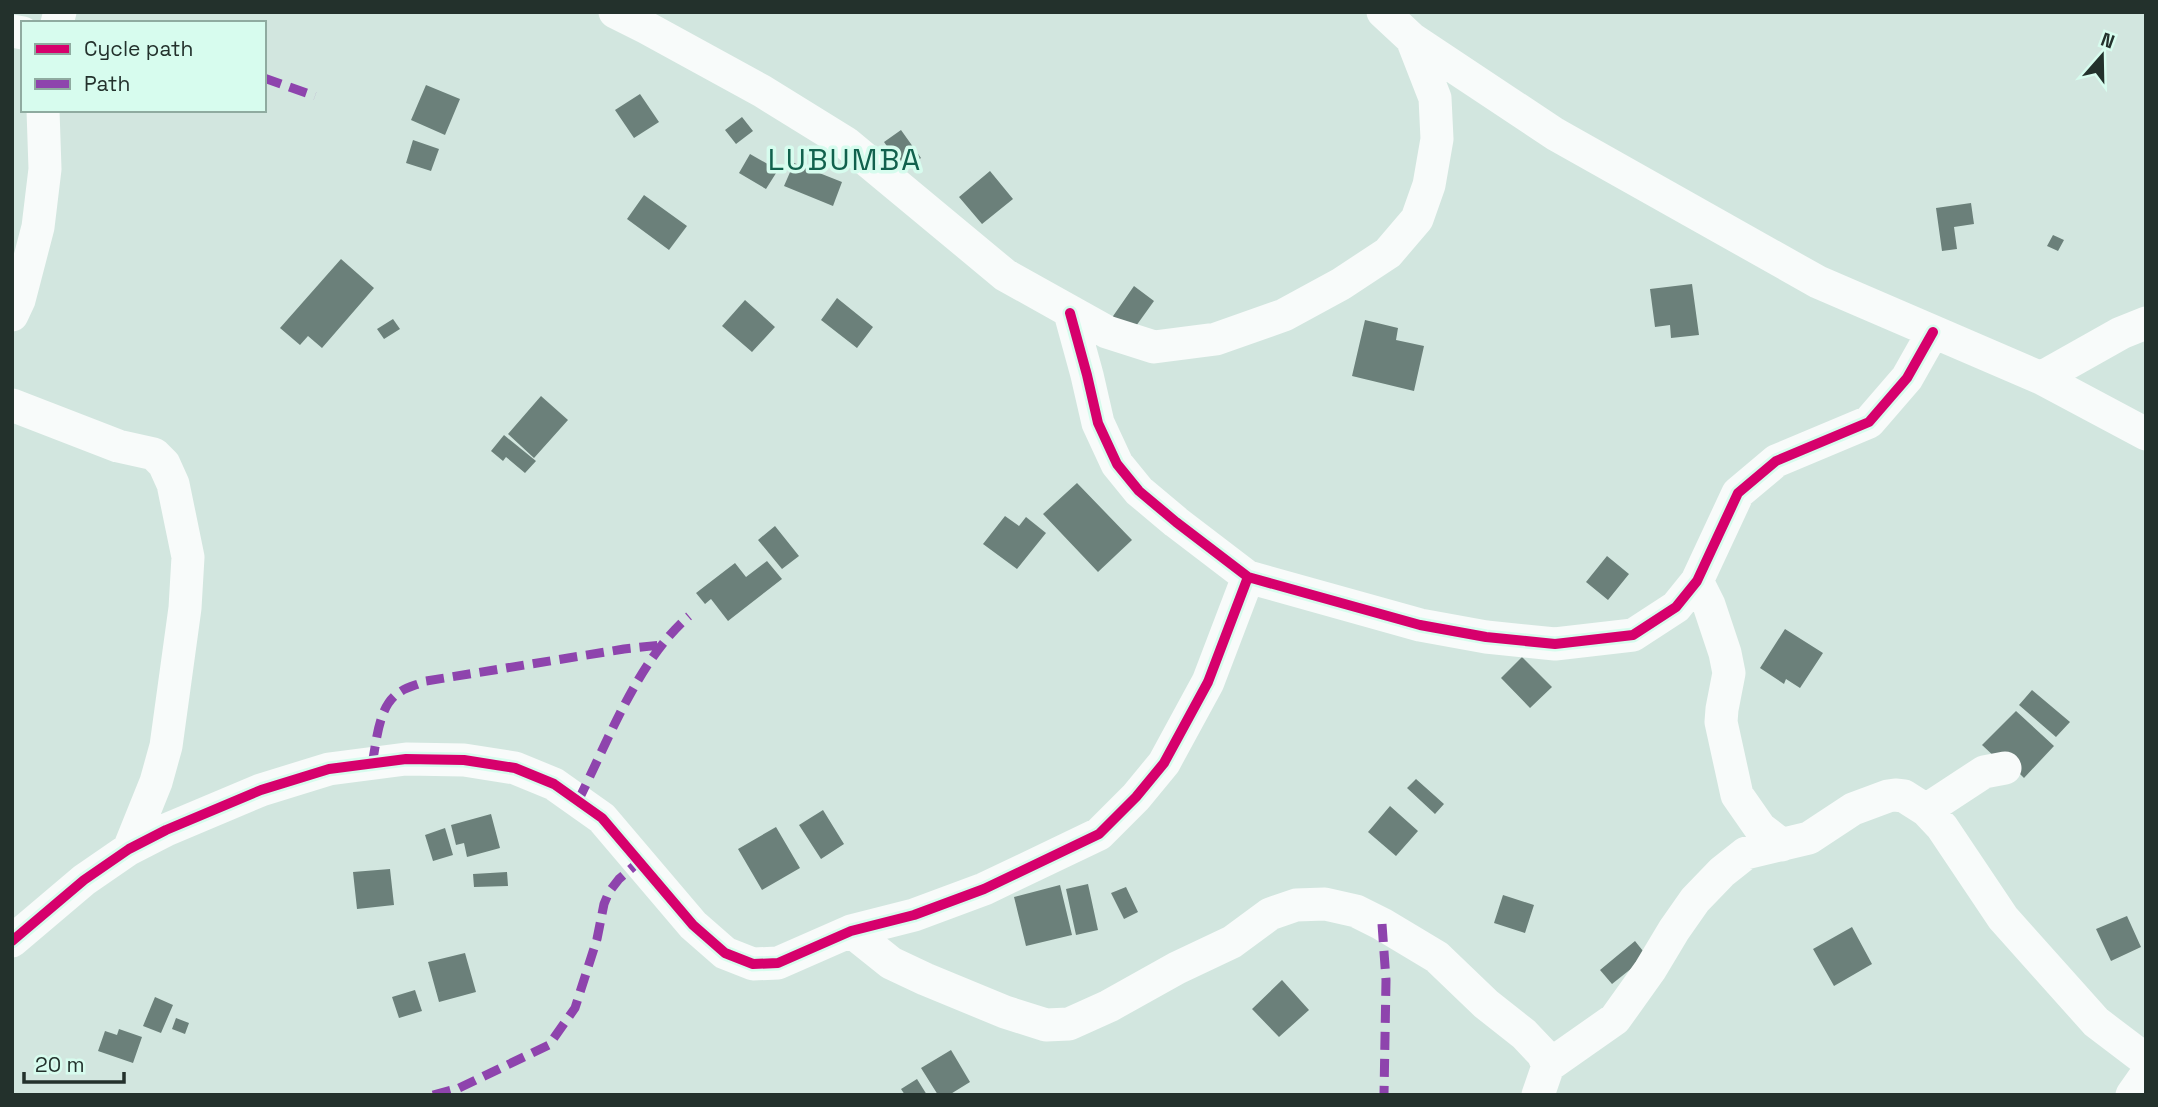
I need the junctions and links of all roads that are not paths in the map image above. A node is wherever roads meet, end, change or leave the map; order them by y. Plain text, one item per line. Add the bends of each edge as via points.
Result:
1 (615, 12) edge
2 (1383, 12) edge
3 (1412, 39) junction
4 (43, 112) edge
5 (1070, 313) junction
6 (12, 315) edge
7 (2146, 323) edge
8 (1933, 332) junction
9 (2041, 378) junction
10 (12, 405) edge
11 (2146, 434) edge
12 (1248, 577) junction
13 (1697, 581) junction
14 (2006, 768) dead end
15 (1926, 810) junction
16 (1782, 845) junction
17 (129, 849) junction
18 (851, 931) junction
19 (12, 941) edge
20 (2146, 1060) edge
21 (2146, 1075) edge
22 (1543, 1081) edge
23 (2132, 1095) edge

1 - 5 street via 762,91 846,143 1005,275
2 - 3 street
3 - 5 street via 1435,97 1437,139 1417,219 1388,253 1284,315 1216,339 1153,347 1107,332
3 - 8 street via 1555,134 1818,282
4 - 6 street via 45,169 38,228
5 - 12 street via 1098,423 1117,464 1139,491
7 - 9 street
8 - 9 street
8 - 13 street via 1907,378 1869,422 1776,461 1738,493
9 - 11 street
10 - 17 street via 118,446 154,454 173,484 188,557 184,608 166,746
12 - 13 street via 1420,625 1555,644 1633,635 1676,607
12 - 18 street via 1208,682 1164,763 1099,834 984,889 914,915
13 - 16 street via 1729,673 1721,722 1737,795 1760,828
14 - 15 street via 1984,772
15 - 16 street via 1904,796 1888,796 1853,810 1809,838
15 - 20 street via 2003,918 2096,1022
16 - 22 street via 1746,853 1721,872 1695,900 1615,1019
17 - 18 street via 261,790 329,769 406,760 464,760 515,768 554,785 602,818 693,925 725,953 754,964 779,964
17 - 19 street
18 - 22 street via 902,968 1046,1026 1069,1024 1109,1006 1232,942 1270,914 1296,905 1325,904 1356,911 1437,957 1543,1054
21 - 23 street

